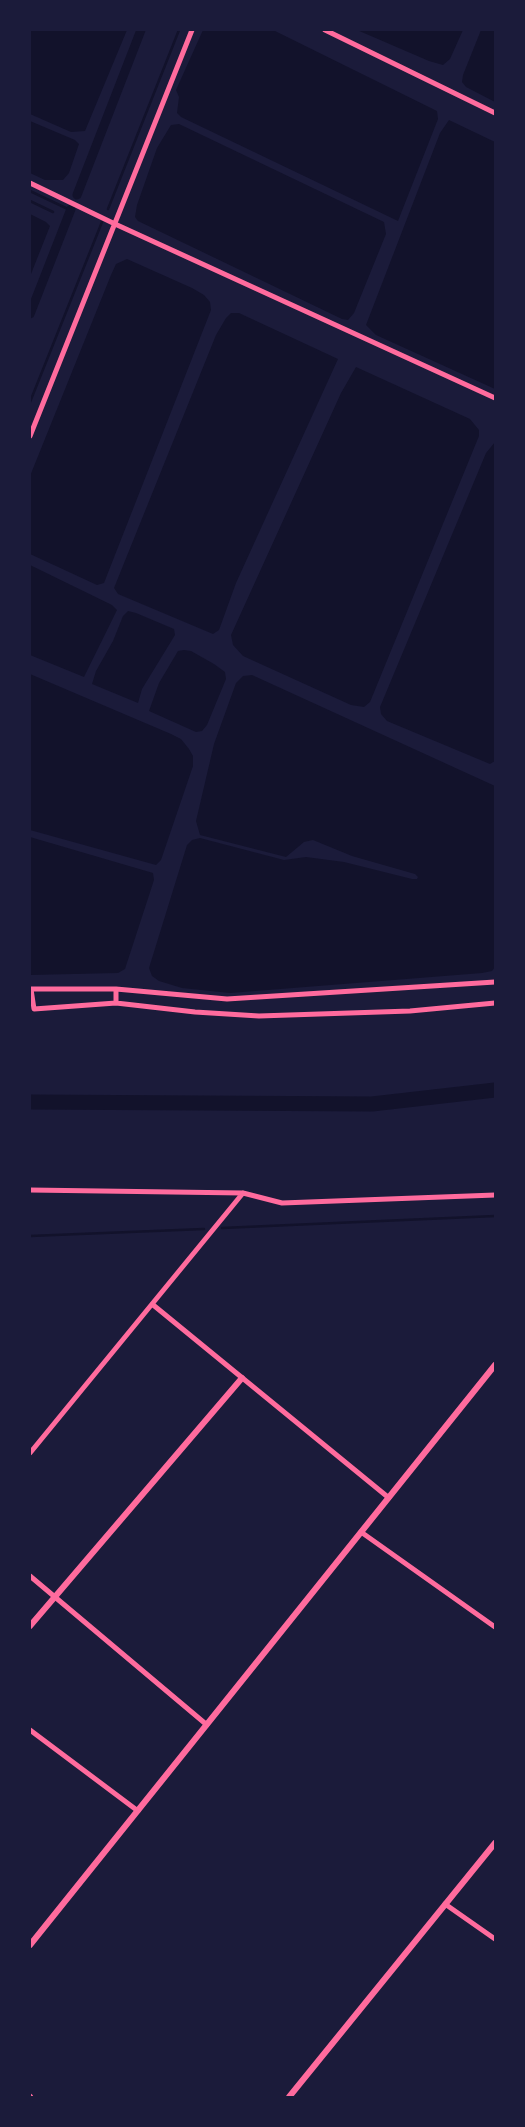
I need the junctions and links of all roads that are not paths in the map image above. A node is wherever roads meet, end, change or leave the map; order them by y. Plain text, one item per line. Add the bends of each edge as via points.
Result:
1 (192, 30) edge
2 (325, 30) edge
3 (495, 113) edge
4 (30, 182) edge
5 (116, 224) junction
6 (495, 398) edge
7 (30, 436) edge
8 (495, 982) edge
9 (30, 989) edge
10 (116, 989) junction
11 (116, 1003) junction
12 (495, 1003) edge
13 (30, 1190) edge
14 (243, 1193) junction
15 (495, 1195) edge
16 (152, 1304) junction
17 (495, 1365) edge
18 (242, 1378) junction
19 (30, 1453) edge
20 (389, 1498) junction
21 (361, 1532) junction
22 (30, 1576) edge
23 (55, 1597) junction
24 (30, 1626) edge
25 (495, 1627) edge
26 (207, 1725) junction
27 (30, 1730) edge
28 (138, 1810) junction
29 (495, 1843) edge
30 (445, 1904) junction
31 (495, 1939) edge
32 (30, 1945) edge
33 (289, 2097) edge

1 - 5 street
2 - 3 street
4 - 5 street
5 - 6 street
5 - 7 street
8 - 10 street via 227,998
9 - 10 street
9 - 11 street via 34,1009
10 - 11 street
11 - 12 street via 259,1016 410,1011
13 - 14 street
14 - 15 street via 282,1203
14 - 16 street
16 - 18 street
16 - 19 street
17 - 20 street
18 - 20 street
18 - 23 street
20 - 21 street
21 - 25 street
21 - 26 street
22 - 23 street
23 - 24 street
23 - 26 street
26 - 28 street
27 - 28 street
28 - 32 street
29 - 30 street
30 - 31 street
30 - 33 street

